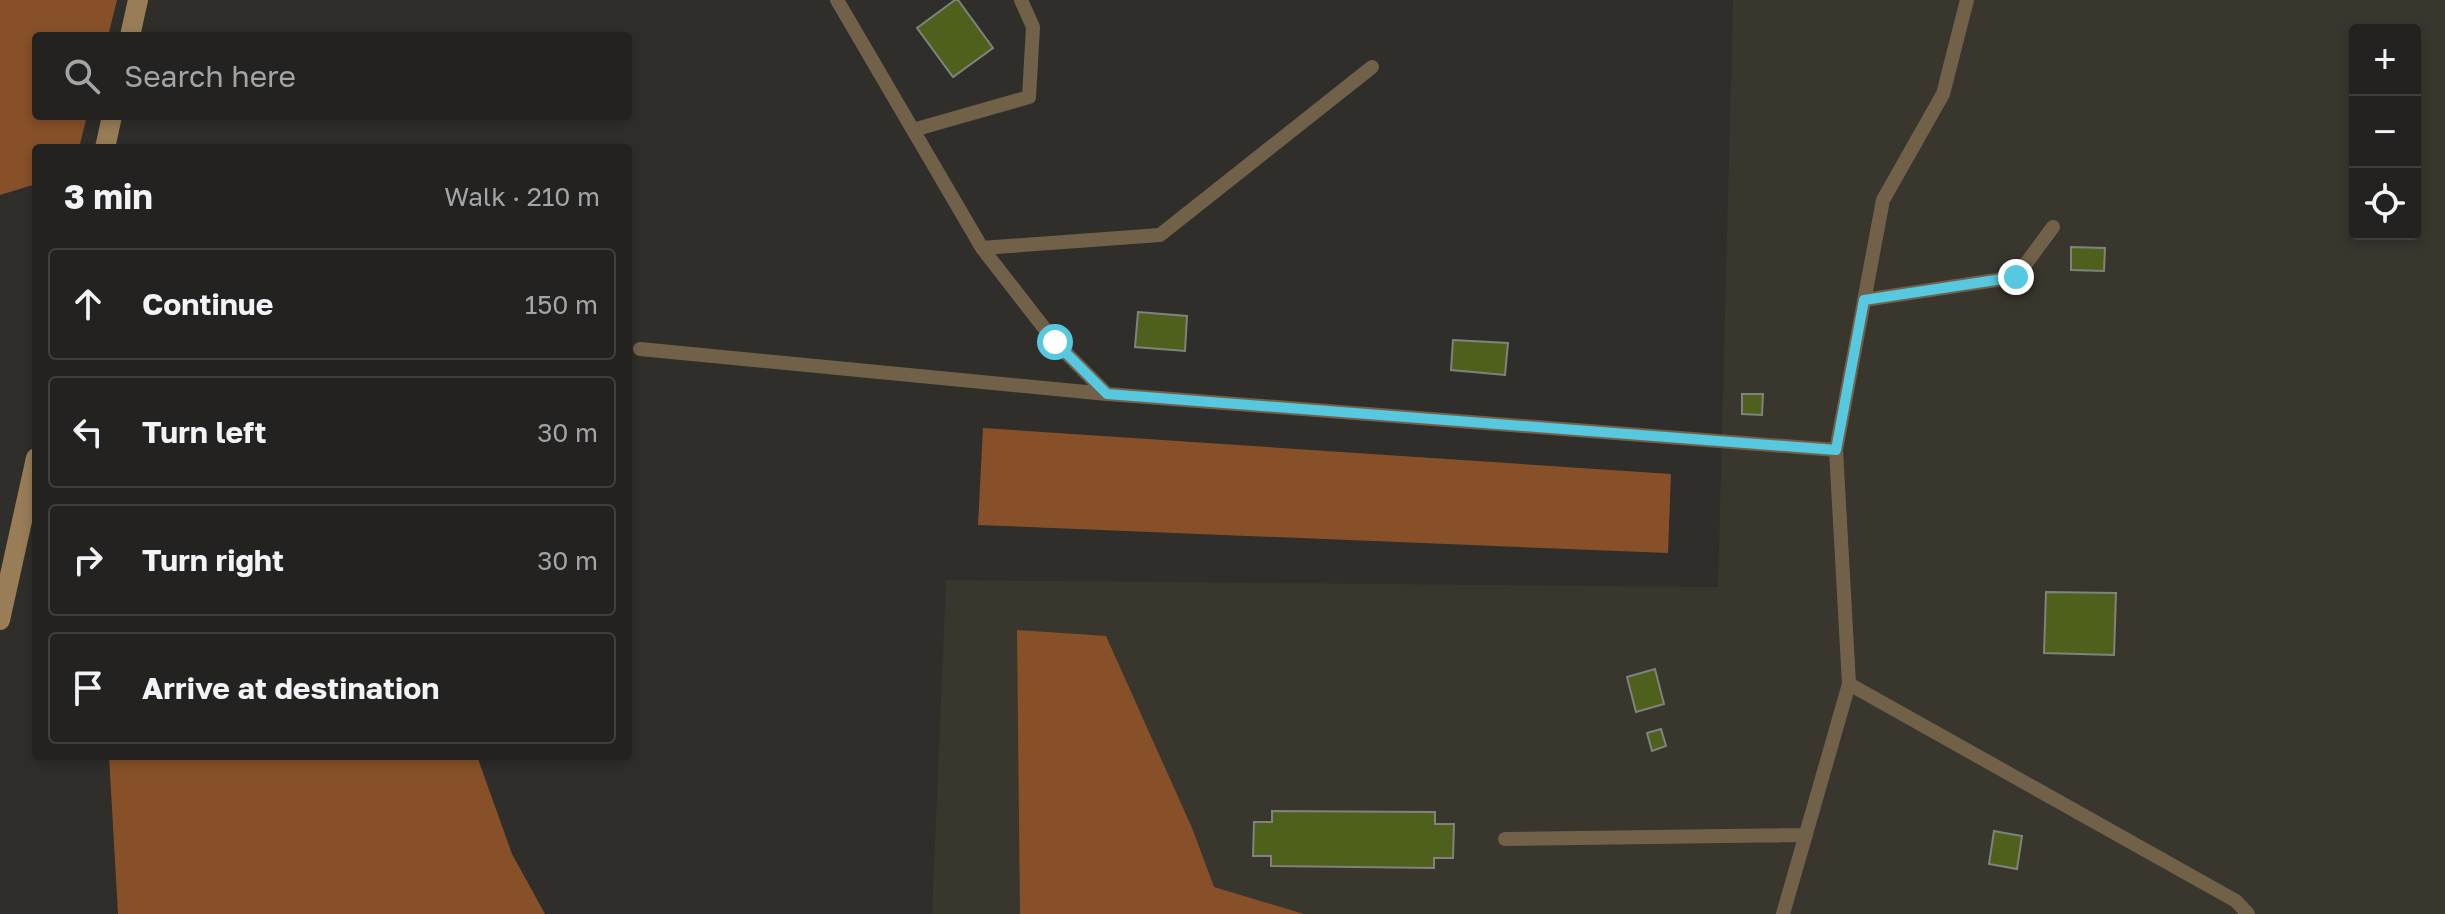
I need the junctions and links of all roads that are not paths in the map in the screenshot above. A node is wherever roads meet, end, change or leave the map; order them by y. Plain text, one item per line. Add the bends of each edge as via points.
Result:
1 (138, 0) edge
2 (837, 0) edge
3 (1021, 0) edge
4 (1967, 0) edge
5 (131, 32) edge
6 (1372, 67) dead end
7 (111, 120) edge
8 (913, 130) junction
9 (106, 144) edge
10 (2053, 227) dead end
11 (982, 248) junction
12 (1864, 300) junction
13 (640, 349) dead end
14 (1107, 394) junction
15 (1836, 450) junction
16 (32, 476) edge
17 (0, 620) edge
18 (1849, 684) junction
19 (1806, 835) junction
20 (1505, 839) dead end
21 (1783, 914) edge
22 (2248, 914) edge

1 - 5 street
2 - 8 lane
3 - 8 lane via 1033,27 1029,97
4 - 12 lane via 1943,94 1883,200
6 - 11 lane via 1160,235
7 - 9 street
8 - 11 lane
10 - 12 lane via 2016,277
11 - 14 lane via 1055,342
12 - 15 lane
13 - 14 lane
14 - 15 lane
15 - 18 lane
16 - 17 street
18 - 19 lane
18 - 22 lane via 2236,901
19 - 20 lane
19 - 21 lane

